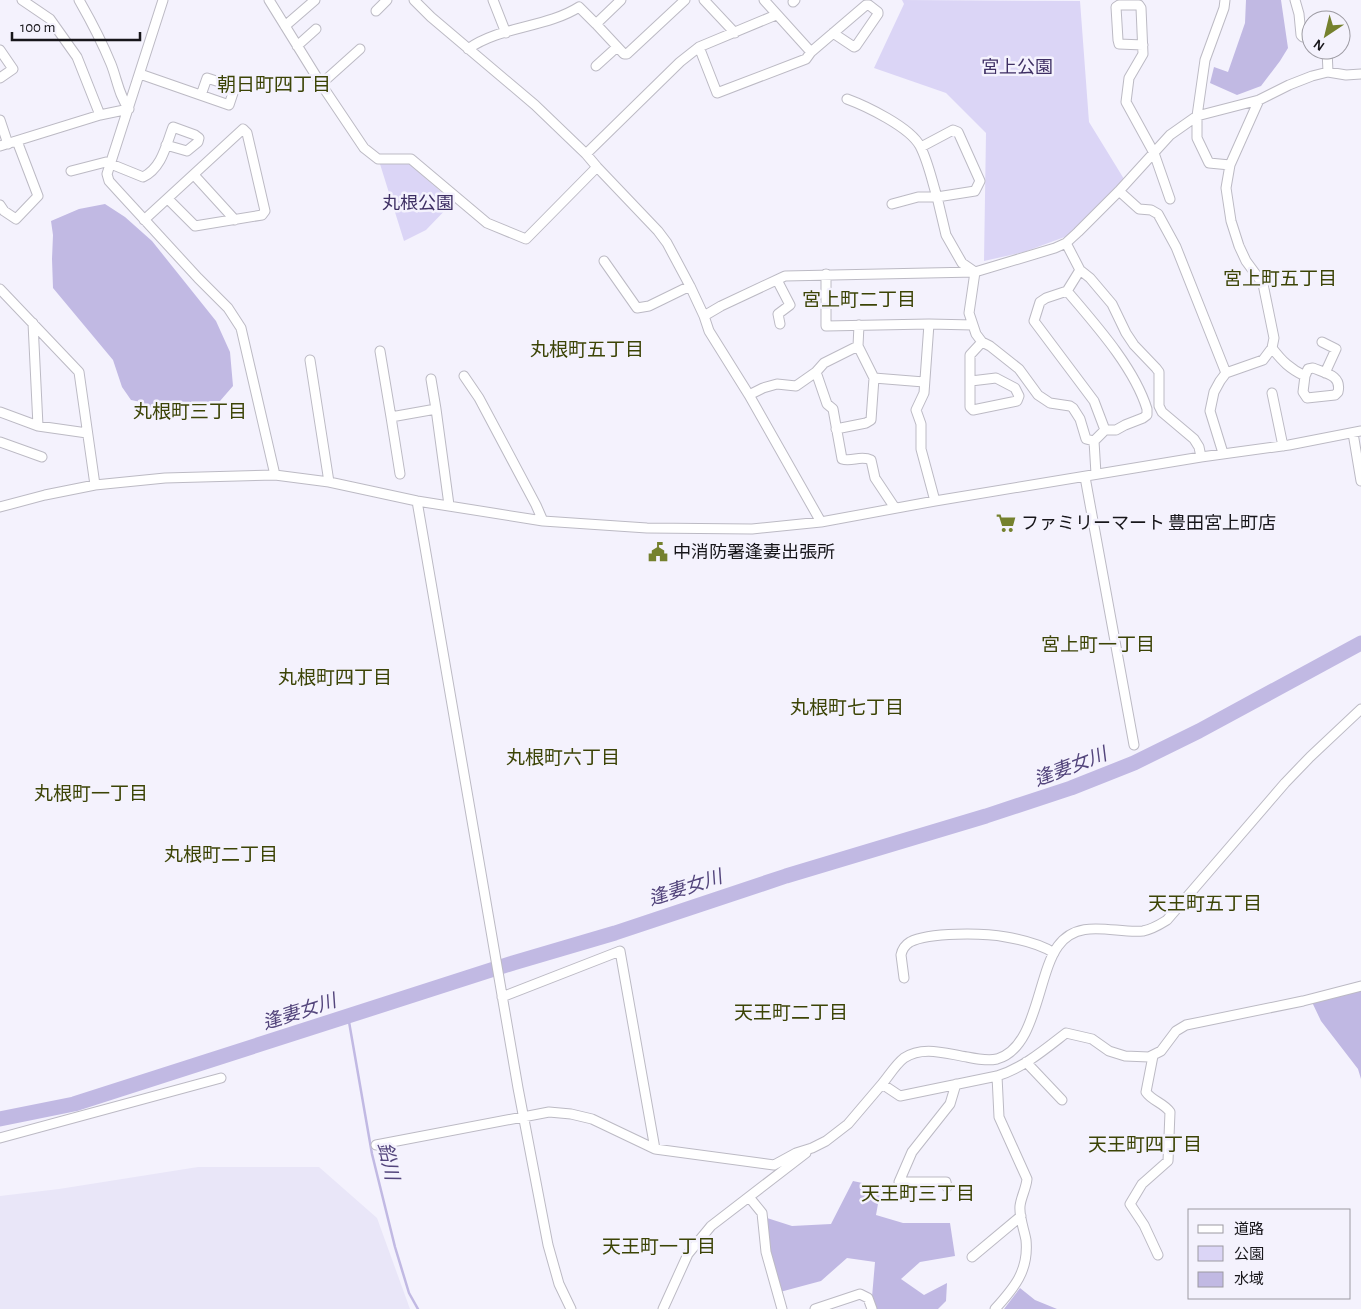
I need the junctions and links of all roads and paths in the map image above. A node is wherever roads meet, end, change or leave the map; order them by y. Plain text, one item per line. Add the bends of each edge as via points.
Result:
1 (22, 0) edge
2 (79, 0) edge
3 (163, 0) edge
4 (282, 0) edge
5 (315, 0) edge
6 (387, 0) edge
7 (414, 0) edge
8 (494, 0) edge
9 (621, 0) edge
10 (685, 0) edge
11 (704, 0) edge
12 (764, 0) edge
13 (1225, 0) edge
14 (1295, 0) edge
15 (272, 3) edge
16 (582, 3) edge
17 (376, 11) dead end
18 (776, 15) junction
19 (596, 24) junction
20 (285, 26) junction
21 (316, 29) dead end
22 (506, 33) junction
23 (735, 33) junction
24 (833, 33) junction
25 (1301, 35) edge
26 (1143, 45) junction
27 (297, 46) junction
28 (617, 47) junction
29 (698, 47) junction
30 (360, 49) dead end
31 (468, 49) junction
32 (0, 50) edge
33 (811, 52) junction
34 (1327, 60) edge
35 (596, 66) dead end
36 (1328, 72) junction
37 (140, 74) junction
38 (1361, 74) edge
39 (0, 78) edge
40 (321, 84) junction
41 (201, 96) dead end
42 (847, 99) dead end
43 (1259, 100) junction
44 (129, 109) junction
45 (100, 115) junction
46 (1197, 116) junction
47 (0, 120) edge
48 (17, 141) junction
49 (4, 145) edge
50 (166, 145) dead end
51 (921, 147) junction
52 (1154, 152) junction
53 (586, 154) junction
54 (111, 165) junction
55 (1230, 165) junction
56 (597, 167) junction
57 (71, 171) dead end
58 (194, 176) junction
59 (1119, 191) junction
60 (937, 197) junction
61 (168, 199) junction
62 (1170, 200) dead end
63 (892, 204) dead end
64 (0, 205) edge
65 (144, 220) junction
66 (234, 220) junction
67 (1066, 243) junction
68 (604, 261) dead end
69 (1080, 270) junction
70 (975, 272) junction
71 (826, 274) junction
72 (777, 280) junction
73 (690, 286) junction
74 (0, 289) edge
75 (1067, 291) junction
76 (704, 316) junction
77 (33, 323) junction
78 (780, 324) dead end
79 (929, 324) junction
80 (859, 325) junction
81 (973, 326) junction
82 (982, 342) junction
83 (1322, 342) dead end
84 (858, 346) junction
85 (1272, 348) junction
86 (380, 351) dead end
87 (310, 360) dead end
88 (816, 372) junction
89 (1226, 373) junction
90 (1325, 373) junction
91 (464, 376) dead end
92 (1305, 376) junction
93 (874, 378) junction
94 (431, 379) dead end
95 (971, 381) dead end
96 (924, 382) junction
97 (1272, 393) dead end
98 (749, 395) junction
99 (436, 409) junction
100 (0, 412) edge
101 (390, 418) junction
102 (38, 426) junction
103 (836, 429) junction
104 (1106, 430) junction
105 (1357, 432) edge
106 (87, 433) junction
107 (1094, 440) junction
108 (0, 442) edge
109 (1283, 446) junction
110 (1223, 454) junction
111 (42, 457) dead end
112 (1201, 457) junction
113 (400, 474) dead end
114 (1096, 474) junction
115 (275, 475) junction
116 (1085, 477) junction
117 (1361, 481) edge
118 (330, 482) junction
119 (95, 485) junction
120 (417, 501) junction
121 (935, 501) junction
122 (449, 505) junction
123 (0, 507) edge
124 (895, 508) junction
125 (542, 521) junction
126 (821, 522) junction
127 (1361, 709) edge
128 (1134, 745) dead end
129 (1054, 953) junction
130 (904, 978) dead end
131 (1361, 986) edge
132 (501, 992) junction
133 (1154, 1056) junction
134 (1026, 1062) junction
135 (997, 1076) junction
136 (221, 1078) dead end
137 (882, 1084) junction
138 (956, 1084) junction
139 (1062, 1100) dead end
140 (524, 1116) junction
141 (0, 1138) edge
142 (376, 1145) dead end
143 (812, 1148) junction
144 (655, 1149) junction
145 (947, 1187) dead end
146 (749, 1198) junction
147 (1021, 1216) junction
148 (1158, 1255) dead end
149 (972, 1257) dead end
150 (826, 1307) edge
151 (571, 1309) edge
152 (663, 1309) edge
153 (782, 1309) edge
154 (815, 1309) edge
155 (872, 1309) edge
156 (995, 1309) edge

1 - 45 street via 50,19 77,58
2 - 44 street
3 - 37 street
4 - 15 street
5 - 20 street
6 - 17 street
7 - 31 street
8 - 22 street
9 - 19 street
10 - 28 street via 630,53 624,54
11 - 23 street
12 - 18 street
13 - 46 street via 1205,60
14 - 25 street
15 - 20 street
16 - 19 street
16 - 22 street via 559,18
18 - 23 street
18 - 33 street
19 - 28 street
20 - 27 street
21 - 27 street
22 - 31 street
23 - 29 street
24 - 24 street via 866,5 878,12 854,47
24 - 33 street
26 - 26 street via 1119,44 1116,7 1119,5 1139,5
26 - 52 street via 1142,57 1128,83 1126,102
27 - 40 street
28 - 35 street
29 - 33 street via 717,93 806,59
29 - 53 street
30 - 40 street
31 - 53 street via 525,96
32 - 39 street via 13,69
34 - 36 street
36 - 38 street
36 - 43 street via 1289,85
37 - 41 street
37 - 44 street
40 - 56 street via 364,148 375,158 411,159 487,223 526,239
42 - 51 street via 889,120 914,137
43 - 46 street
43 - 55 street
44 - 45 street
44 - 54 street
45 - 48 street
46 - 52 street via 1170,135
46 - 55 street via 1197,138 1206,160
47 - 49 street
48 - 49 street
48 - 64 street via 38,196 16,219
50 - 54 street via 159,164 143,177
51 - 60 street
51 - 60 street via 953,130 958,132 980,181 975,191
52 - 59 street
52 - 62 street
53 - 56 street
54 - 57 street via 106,162
54 - 65 street via 107,174 109,181
55 - 85 street via 1226,188 1231,221 1246,261 1263,284 1274,338
56 - 73 street via 658,231
58 - 61 street
58 - 66 street
58 - 66 street via 243,129 247,132 265,211 262,215
59 - 67 street
59 - 89 street via 1139,209 1158,214 1176,247
60 - 63 street via 918,197
60 - 70 street via 946,235 962,263
61 - 65 street
61 - 66 street via 195,226
65 - 115 street via 228,308 241,328
67 - 69 street
67 - 70 street
68 - 73 street via 636,308 649,306
69 - 75 street
69 - 112 street via 1112,304 1130,339 1156,368 1162,412 1194,439
70 - 71 street
70 - 81 street via 969,313
71 - 72 street via 785,276
71 - 80 street via 826,326
72 - 76 street
72 - 78 street via 790,304 778,314
73 - 76 street
74 - 77 street
75 - 104 street via 1040,302 1034,321 1094,401
75 - 104 street via 1134,378 1147,409 1143,418 1116,430
76 - 98 street via 709,331
77 - 102 street
77 - 106 street via 79,372
79 - 80 street
79 - 81 street
79 - 96 street
80 - 84 street
81 - 82 street
82 - 95 street via 970,355 970,407 973,410 1017,401 1015,388 996,378
82 - 107 street via 1019,369 1038,395 1050,403 1073,408 1086,439
83 - 90 street via 1336,349
84 - 88 street via 824,363
84 - 93 street
85 - 89 street via 1263,360
85 - 92 street via 1285,364
86 - 101 street
87 - 118 street
88 - 98 street via 796,386 777,384
88 - 103 street via 827,404 833,408
89 - 110 street via 1217,386 1210,407
90 - 92 street via 1313,368 1308,369
90 - 92 street via 1337,379 1339,387 1335,395 1307,398 1303,392
91 - 125 street via 479,398
93 - 96 street
93 - 103 street via 871,420
94 - 99 street
96 - 121 street via 924,394 916,410 921,449
97 - 109 street
98 - 126 street
99 - 101 street
99 - 122 street
100 - 102 street
101 - 113 street
102 - 106 street
103 - 124 street via 842,459 870,460 875,478
104 - 107 street
105 - 109 street
105 - 117 street
106 - 119 street
107 - 114 street
108 - 111 street
109 - 110 street
110 - 112 street
112 - 114 street
114 - 116 street
115 - 118 street
115 - 119 street via 165,478
116 - 121 street
116 - 128 street
118 - 120 street
119 - 123 street
120 - 122 street
120 - 132 street
121 - 124 street
122 - 125 street
124 - 126 street
125 - 126 street via 701,530
127 - 129 street via 1286,782 1167,920 1156,927 1130,932 1094,928 1079,930 1068,936
129 - 130 street via 1030,942 1006,937 957,934 919,939 910,942 902,951
129 - 137 street via 1027,1028 1018,1045 1008,1053 983,1060 940,1052 914,1054 905,1057
131 - 133 street via 1186,1025 1176,1031
132 - 140 street
132 - 144 street via 620,951
133 - 134 street via 1125,1056 1109,1051 1092,1039 1066,1033
133 - 148 street via 1146,1092 1170,1112 1168,1162 1142,1184 1130,1204
134 - 135 street
134 - 139 street
135 - 138 street
135 - 147 street via 999,1116 1027,1179 1020,1204
136 - 141 street
137 - 138 street via 900,1096
137 - 143 street via 848,1124
138 - 145 street via 950,1104 912,1152 899,1182 946,1182
140 - 142 street
140 - 144 street via 549,1112 571,1114 592,1120
140 - 151 street via 548,1245 559,1284
143 - 144 street via 774,1165
143 - 146 street
146 - 152 street via 724,1214 688,1254
146 - 153 street via 762,1213 766,1252
147 - 149 street
147 - 156 street via 1026,1242 1025,1265 1018,1280
150 - 154 street
150 - 155 street via 860,1294 868,1298

